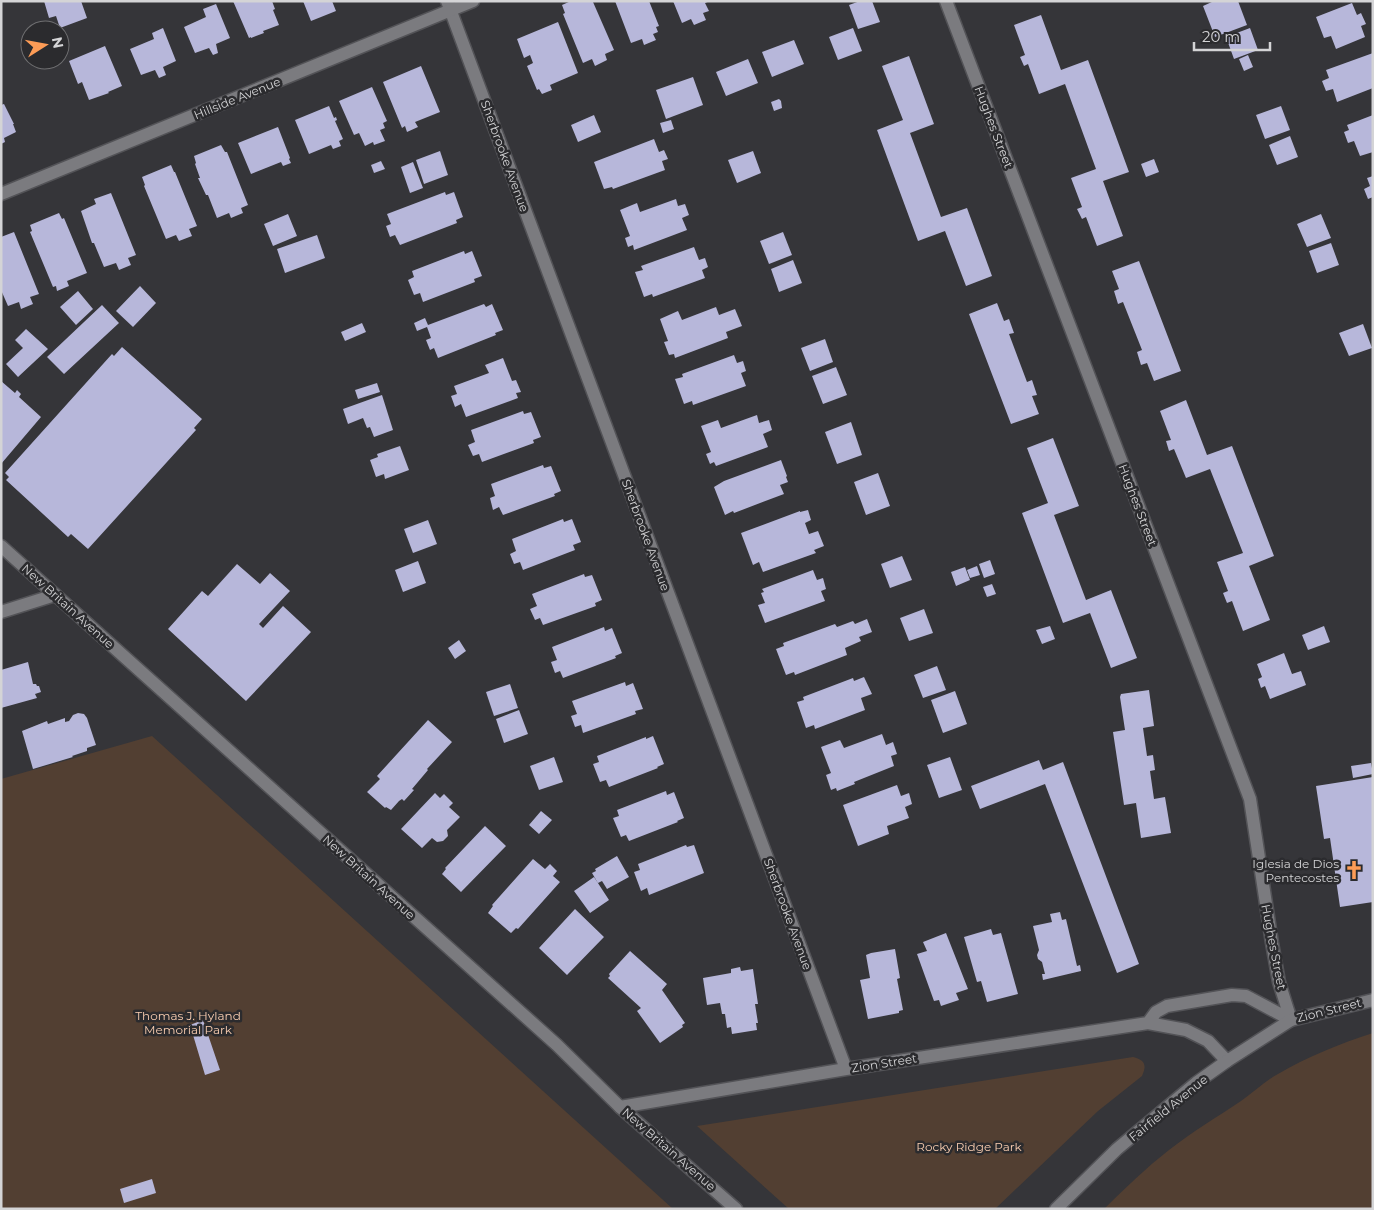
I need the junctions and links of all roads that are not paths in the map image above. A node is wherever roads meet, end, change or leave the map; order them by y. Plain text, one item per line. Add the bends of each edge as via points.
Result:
1 (472, 1) edge
2 (946, 1) edge
3 (449, 6) edge
4 (1, 194) edge
5 (1, 546) edge
6 (55, 595) junction
7 (1, 612) edge
8 (1373, 1000) edge
9 (1291, 1020) junction
10 (1148, 1023) junction
11 (1227, 1061) junction
12 (846, 1069) junction
13 (620, 1107) junction
14 (736, 1209) edge
15 (1056, 1209) edge

1 - 3 street, Hillside Avenue
2 - 9 street, Hughes Street via 1250,799 1279,982
3 - 4 street, Hillside Avenue
3 - 12 street, Sherbrooke Avenue
5 - 6 street, New Britain Avenue
6 - 7 street
6 - 13 street, New Britain Avenue via 557,1045
8 - 9 street, Zion Street
9 - 10 street, Zion Street via 1246,996 1232,995 1167,1006 1156,1012
9 - 11 street, Fairfield Avenue
10 - 11 street, Zion Street via 1186,1030 1208,1041
10 - 12 street, Zion Street
11 - 15 street, Fairfield Avenue via 1117,1150
12 - 13 street, Zion Street
13 - 14 street, New Britain Avenue

